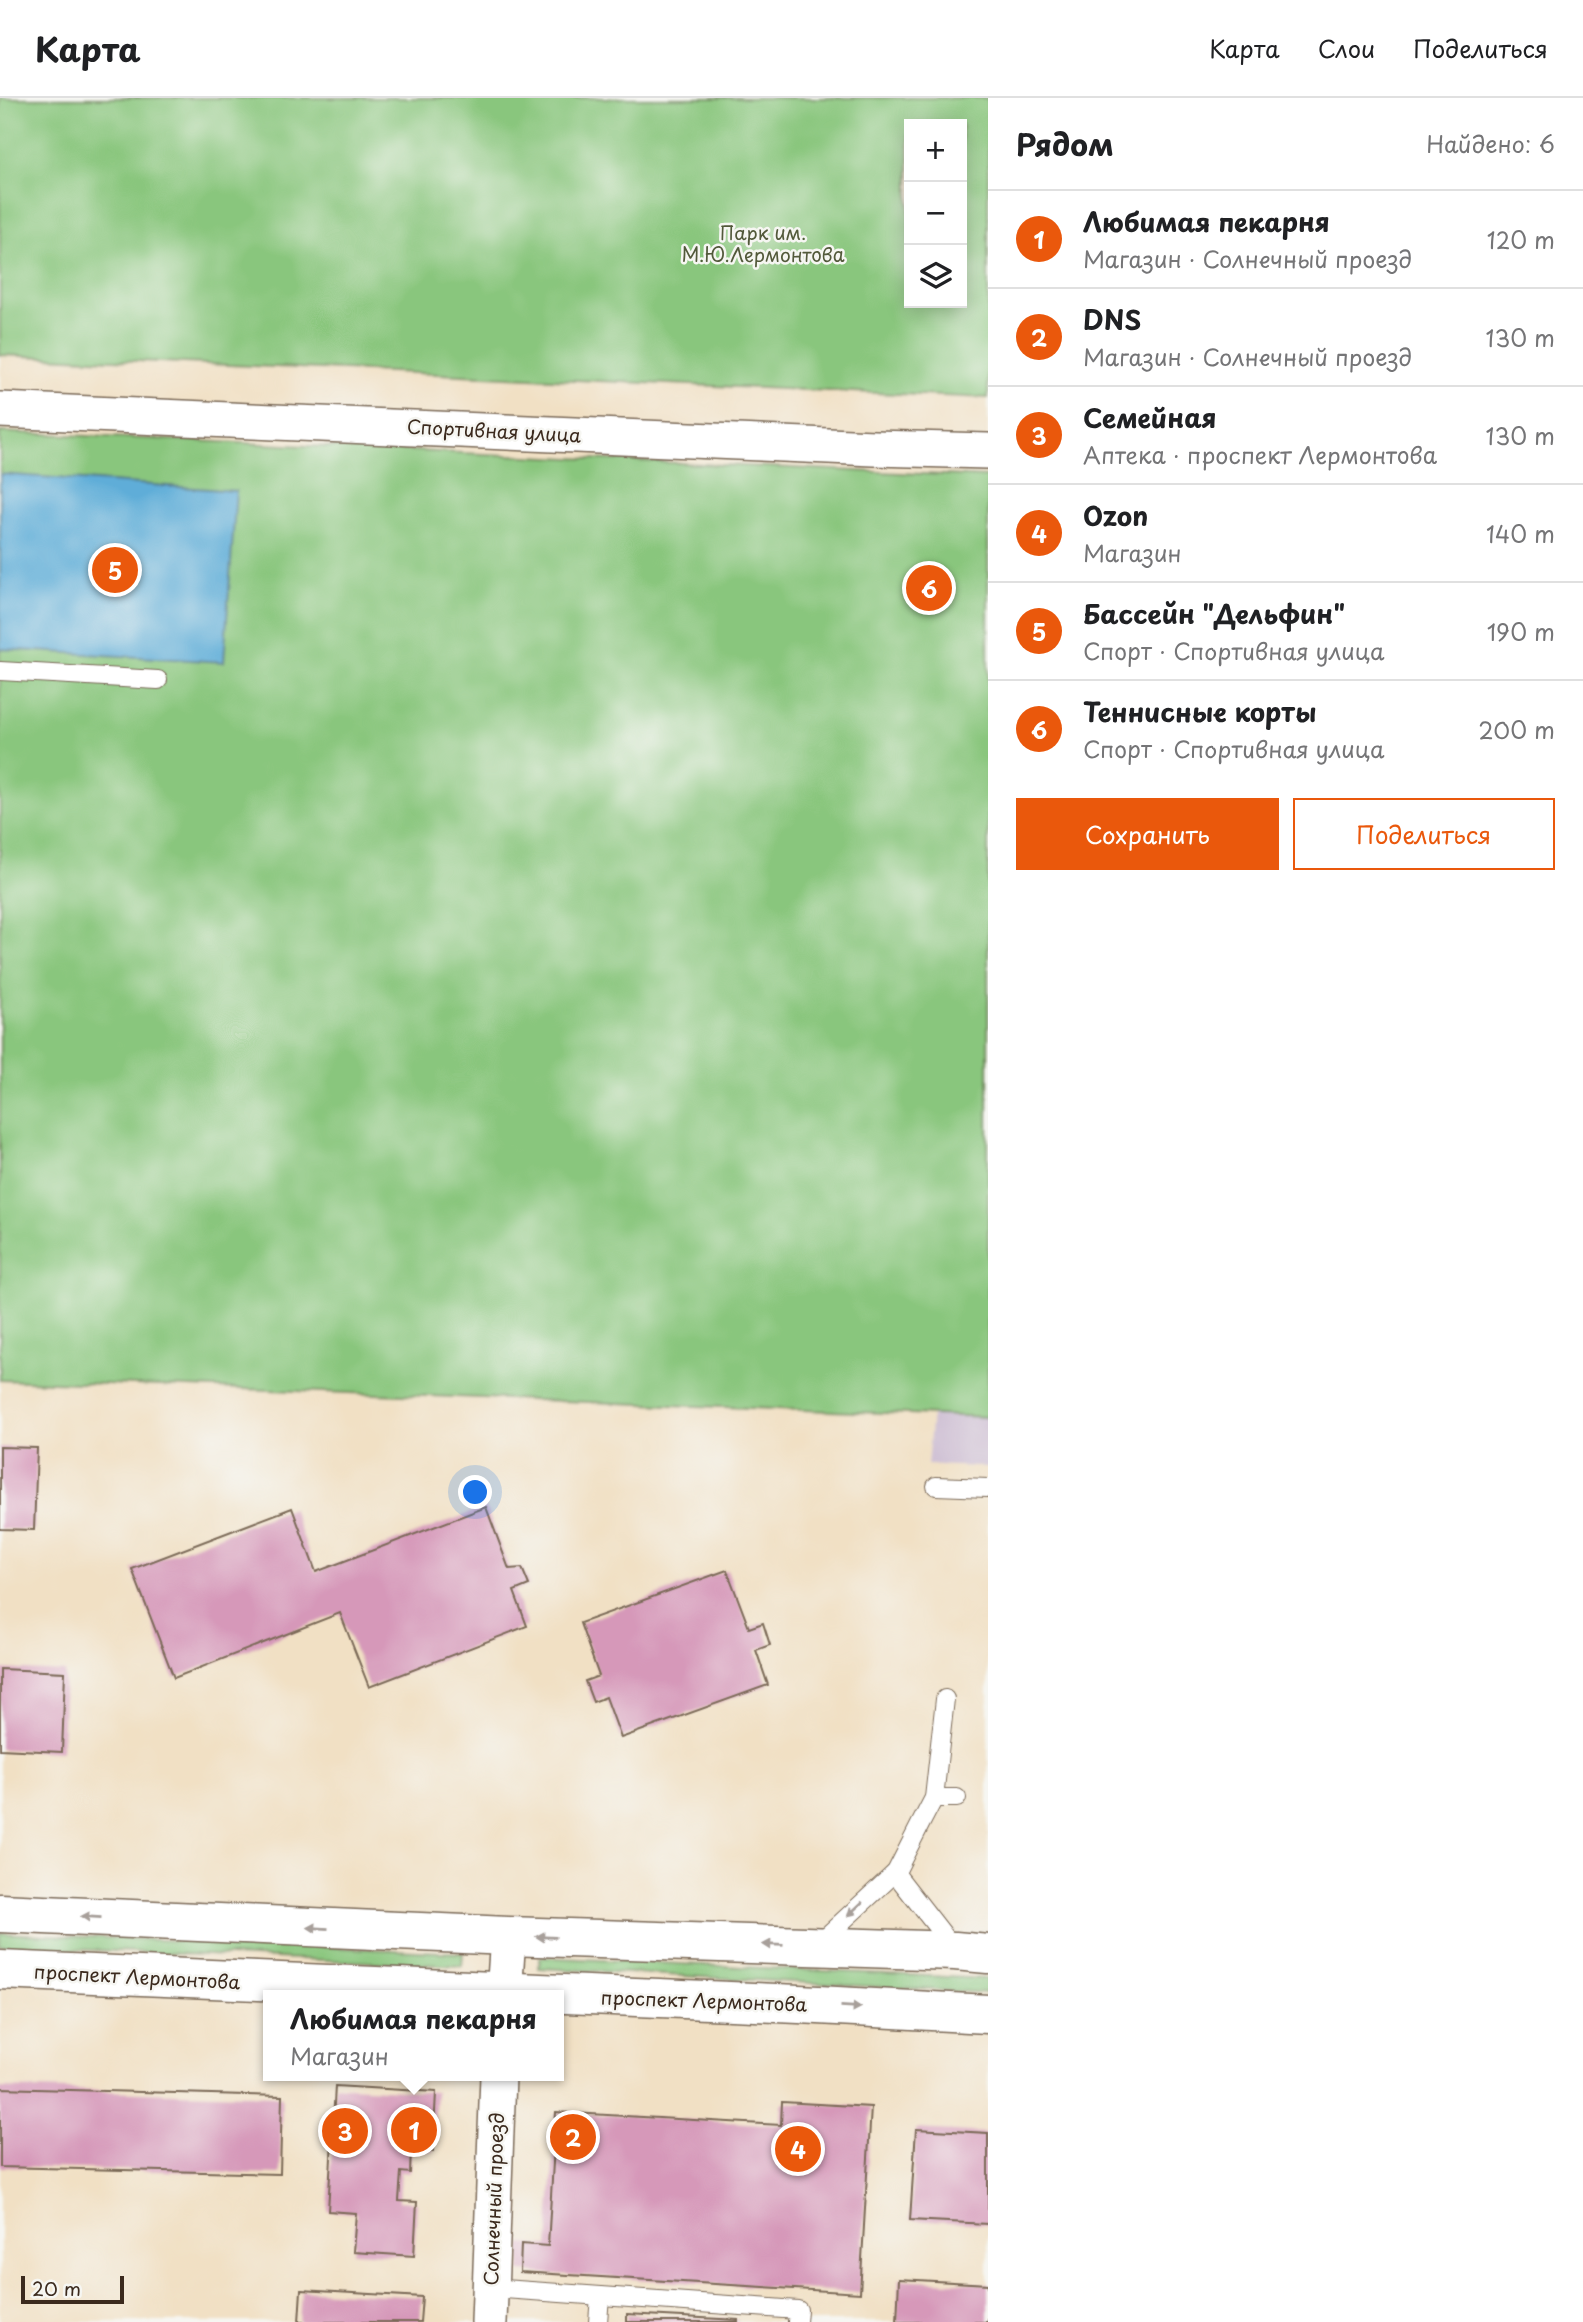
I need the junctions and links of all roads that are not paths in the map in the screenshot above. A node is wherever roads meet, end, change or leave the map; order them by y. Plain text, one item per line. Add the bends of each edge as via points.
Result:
1 (0, 410) edge
2 (988, 451) edge
3 (0, 671) edge
4 (158, 680) dead end
5 (936, 1486) dead end
6 (988, 1488) edge
7 (945, 1699) dead end
8 (934, 1798) junction
9 (957, 1798) dead end
10 (895, 1873) junction
11 (0, 1913) edge
12 (508, 1936) junction
13 (816, 1946) junction
14 (972, 1952) edge
15 (0, 1970) edge
16 (420, 1990) edge
17 (504, 1990) edge
18 (564, 1996) edge
19 (988, 2014) edge
20 (498, 2081) edge
21 (490, 2288) junction
22 (600, 2296) junction
23 (489, 2322) edge
24 (598, 2322) edge
25 (797, 2322) edge

1 - 2 street, Спортивная улица
3 - 4 lane
5 - 6 lane
7 - 8 lane
8 - 9 lane
8 - 10 lane
10 -> 13 lane
10 - 14 lane
12 -> 11 street
13 -> 12 street
12 - 17 street
13 - 14 street
15 - 16 street, проспект Лермонтова
18 -> 19 street, проспект Лермонтова
20 - 21 street, Солнечный проезд
21 - 22 lane
21 - 23 street, Солнечный проезд
22 - 24 lane
22 - 25 lane via 798,2310

